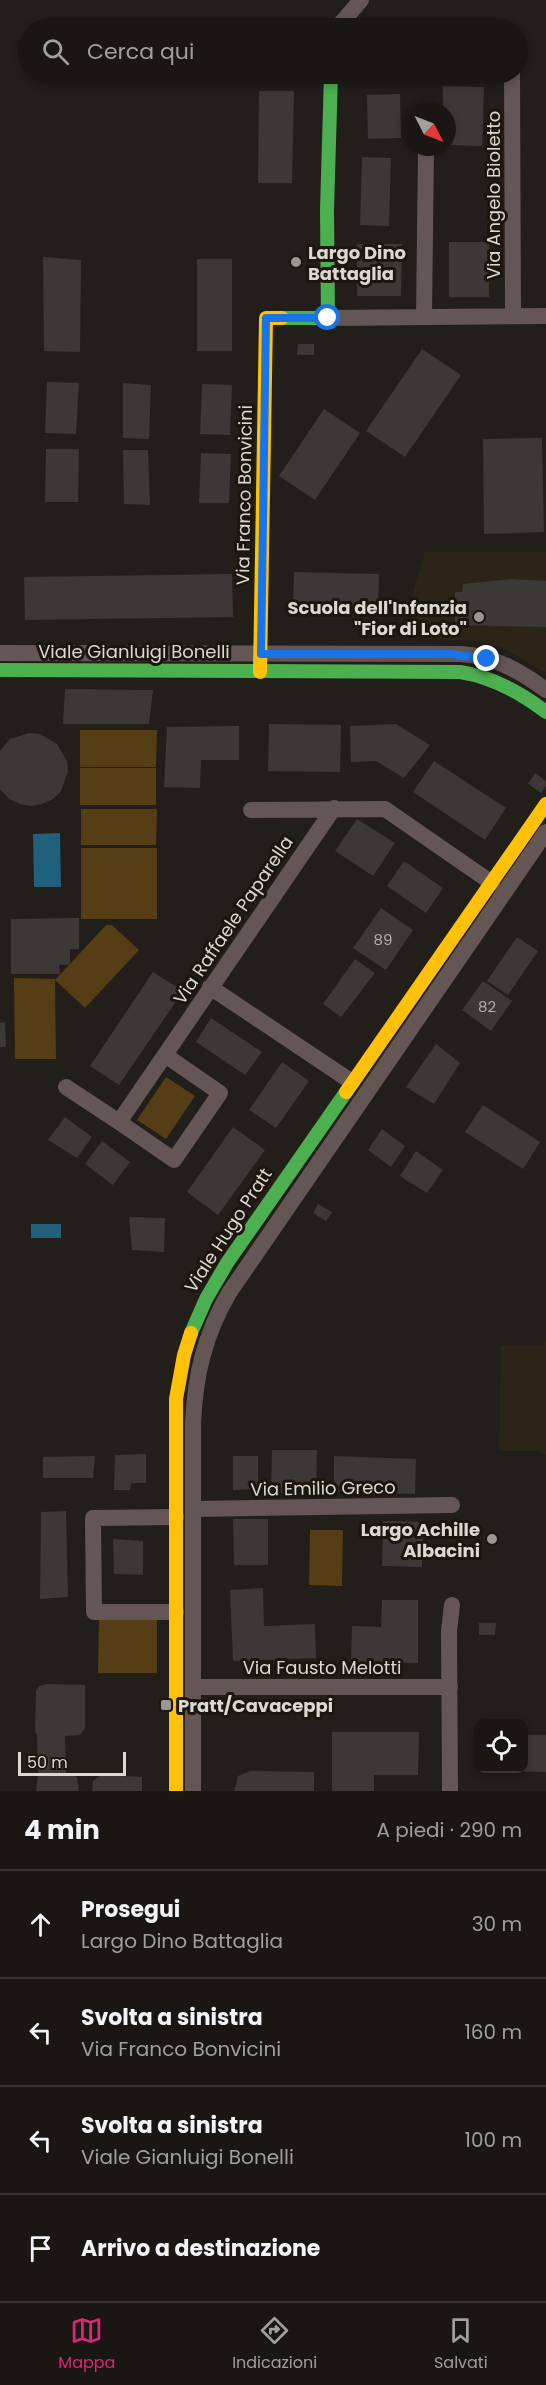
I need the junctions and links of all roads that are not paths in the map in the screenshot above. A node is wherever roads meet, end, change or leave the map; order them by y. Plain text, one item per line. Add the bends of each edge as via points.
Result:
1 (361, 0) edge
2 (346, 18) edge
3 (331, 84) edge
4 (513, 84) edge
5 (426, 156) edge
6 (424, 316) junction
7 (513, 316) junction
8 (546, 316) edge
9 (334, 317) junction
10 (0, 653) edge
11 (261, 654) junction
12 (0, 670) edge
13 (260, 672) junction
14 (546, 690) edge
15 (546, 712) edge
16 (546, 804) edge
17 (334, 808) junction
18 (251, 810) dead end
19 (546, 832) edge
20 (492, 884) junction
21 (210, 987) junction
22 (165, 1055) junction
23 (352, 1082) junction
24 (66, 1087) dead end
25 (120, 1122) junction
26 (452, 1505) dead end
27 (194, 1509) junction
28 (176, 1517) junction
29 (452, 1605) dead end
30 (176, 1611) junction
31 (194, 1687) junction
32 (450, 1687) junction
33 (176, 1791) edge
34 (193, 1791) edge
35 (450, 1791) edge

1 - 2 street
3 - 9 street via 327,221
4 - 7 street, Via Angelo Bioletto
5 - 6 street
6 - 7 street
6 - 9 street
7 - 8 street
9 - 11 street, Via Franco Bonvicini via 266,318
10 - 11 street, Viale Gianluigi Bonelli
11 - 13 street, Via Franco Bonvicini
11 - 14 street, Viale Gianluigi Bonelli via 468,655 510,667
12 - 13 street, Viale Gianluigi Bonelli
13 - 15 street, Viale Gianluigi Bonelli via 477,674 511,687
16 - 20 street, Viale Hugo Pratt
17 - 18 street, Via Raffaele Paparella
17 - 20 street, Via Raffaele Paparella via 385,809
17 - 21 street, Via Raffaele Paparella
19 - 27 street, Viale Hugo Pratt via 229,1293 213,1323 194,1390
20 - 23 street, Viale Hugo Pratt
21 - 22 street, Via Raffaele Paparella
21 - 23 street
22 - 25 street, Via Raffaele Paparella
22 - 25 street via 220,1094 174,1160
23 - 28 street, Viale Hugo Pratt via 221,1273 195,1318 180,1365 177,1391
24 - 25 street
26 - 27 street, Via Emilio Greco
27 - 31 street, Viale Hugo Pratt
28 - 30 street, Viale Hugo Pratt
28 - 30 street via 93,1518 94,1612
29 - 32 street
30 - 33 street, Viale Hugo Pratt
31 - 32 street, Via Fausto Melotti
31 - 34 street, Viale Hugo Pratt
32 - 35 street

